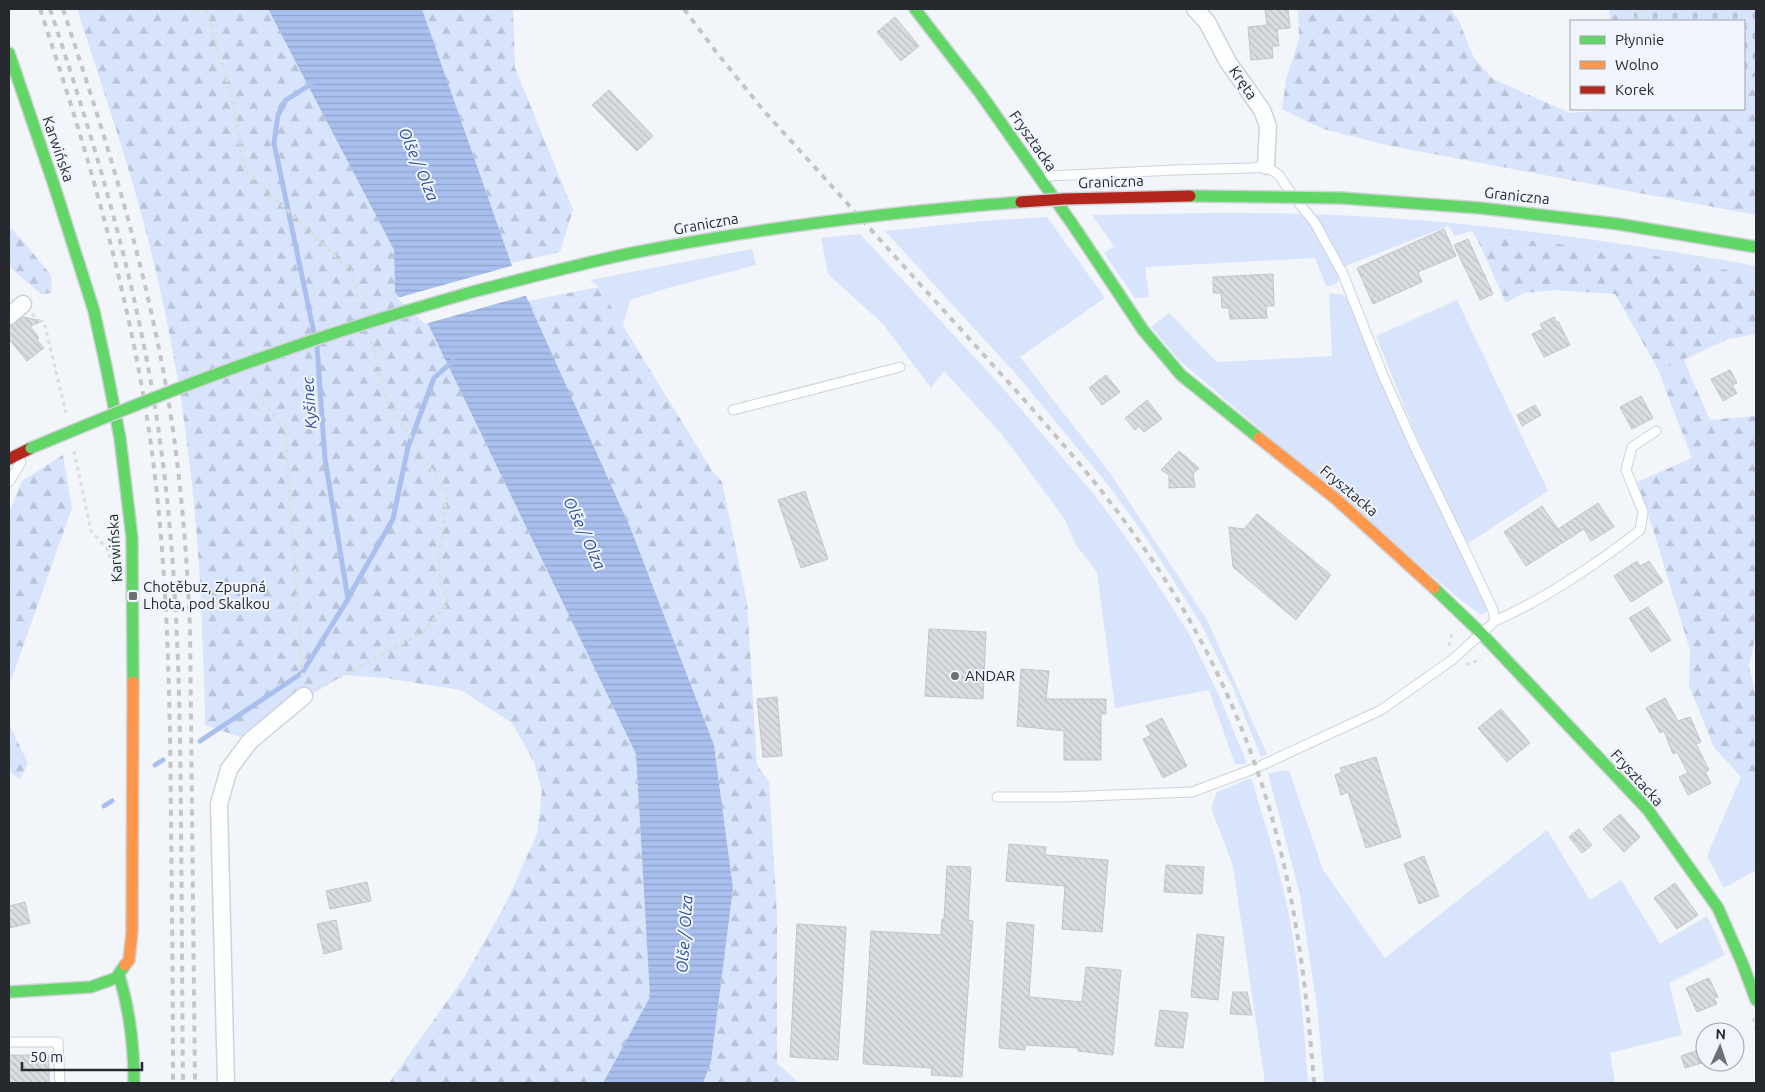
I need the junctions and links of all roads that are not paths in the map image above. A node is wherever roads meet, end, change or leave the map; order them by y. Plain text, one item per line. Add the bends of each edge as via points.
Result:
1 (915, 9) edge
2 (1195, 9) edge
3 (9, 53) edge
4 (1266, 166) junction
5 (1042, 180) junction
6 (1756, 247) edge
7 (23, 304) road end
8 (9, 316) edge
9 (900, 366) dead end
10 (733, 410) dead end
11 (1656, 431) dead end
12 (31, 448) junction
13 (9, 449) edge
14 (9, 453) edge
15 (9, 459) edge
16 (10, 477) edge
17 (1496, 621) junction
18 (1481, 633) junction
19 (304, 696) road end
20 (997, 797) dead end
21 (119, 975) junction
22 (9, 992) edge
23 (1756, 1000) edge
24 (9, 1042) edge
25 (60, 1083) edge
26 (134, 1083) edge
27 (226, 1083) edge

1 - 5 main road, Frysztacka
2 - 4 street, Kręta via 1207,22 1228,62 1262,110 1268,126
3 - 21 main road, Karwińska via 94,311 120,438 131,529 132,932 129,960
4 - 5 lane via 1049,176
4 - 17 lane via 1279,175 1315,223 1343,274 1382,373
5 - 18 main road, Frysztacka via 1143,330 1181,375 1336,499
6 - 12 main road, Graniczna, bridge via 1610,223 1471,206 1311,196 1134,195 930,208 785,226 648,250 472,292 248,362
7 - 8 street
9 - 10 lane
11 - 17 lane via 1632,447 1626,470 1643,512 1640,530 1558,586
12 - 13 lane
12 - 14 main road
12 - 15 main road
12 - 16 lane
17 - 18 lane
18 - 20 lane via 1452,660 1381,710 1256,768 1192,792
18 - 23 main road, Frysztacka via 1648,810 1718,908
19 - 27 street via 250,742 229,769 220,804
21 - 22 main road via 91,987
21 - 26 main road via 126,996 134,1046
24 - 25 lane via 58,1042

